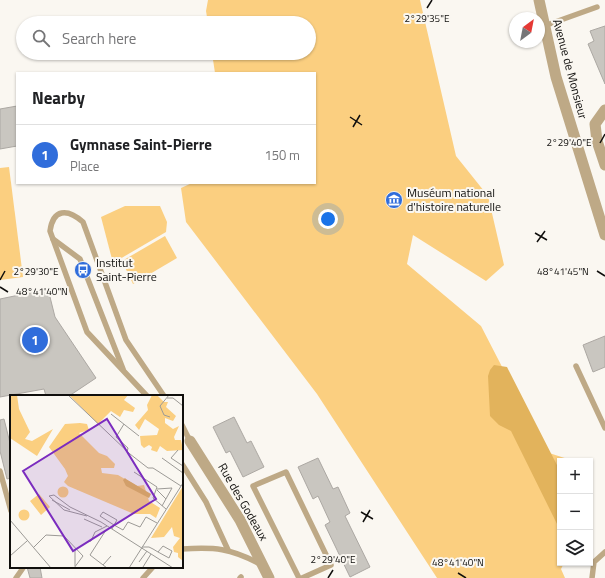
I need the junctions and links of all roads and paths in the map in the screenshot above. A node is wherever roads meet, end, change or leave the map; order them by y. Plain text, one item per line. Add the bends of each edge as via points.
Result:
1 (539, 0) edge
2 (597, 7) dead end
3 (541, 12) edge
4 (545, 26) edge
5 (545, 30) edge
6 (605, 110) edge
7 (605, 165) edge
8 (605, 235) edge
9 (53, 239) junction
10 (576, 366) dead end
11 (124, 371) junction
12 (146, 395) edge
13 (163, 395) edge
14 (183, 427) edge
15 (605, 428) edge
16 (183, 433) edge
17 (190, 441) junction
18 (183, 466) edge
19 (0, 471) edge
20 (10, 507) edge
21 (183, 549) edge
22 (228, 550) junction
23 (605, 552) edge
24 (262, 565) junction
25 (22, 568) edge
26 (151, 568) edge
27 (16, 578) edge
28 (143, 578) edge
29 (269, 578) edge
30 (301, 578) edge
31 (592, 578) edge

1 - 3 street, Avenue de Monsieur
2 - 4 lane
5 - 8 street, Avenue de Monsieur via 556,77
6 - 7 street via 595,124 597,141
9 - 11 lane via 87,332
9 - 11 lane via 80,259
9 - 13 lane via 50,231 56,214 66,212 75,215 82,222 126,340
10 - 15 lane
11 - 12 lane
14 - 17 lane, Rue des Godeaux
16 - 17 lane, Rue des Godeaux
17 - 24 street, Rue des Godeaux via 240,520
18 - 22 lane via 206,502
19 - 20 lane
21 - 22 lane via 212,547
22 - 24 lane via 240,553
23 - 31 lane via 594,562
24 - 29 street, Rue des Godeaux
25 - 27 lane
26 - 28 lane
30 - 30 lane via 331,565 286,472 254,486

